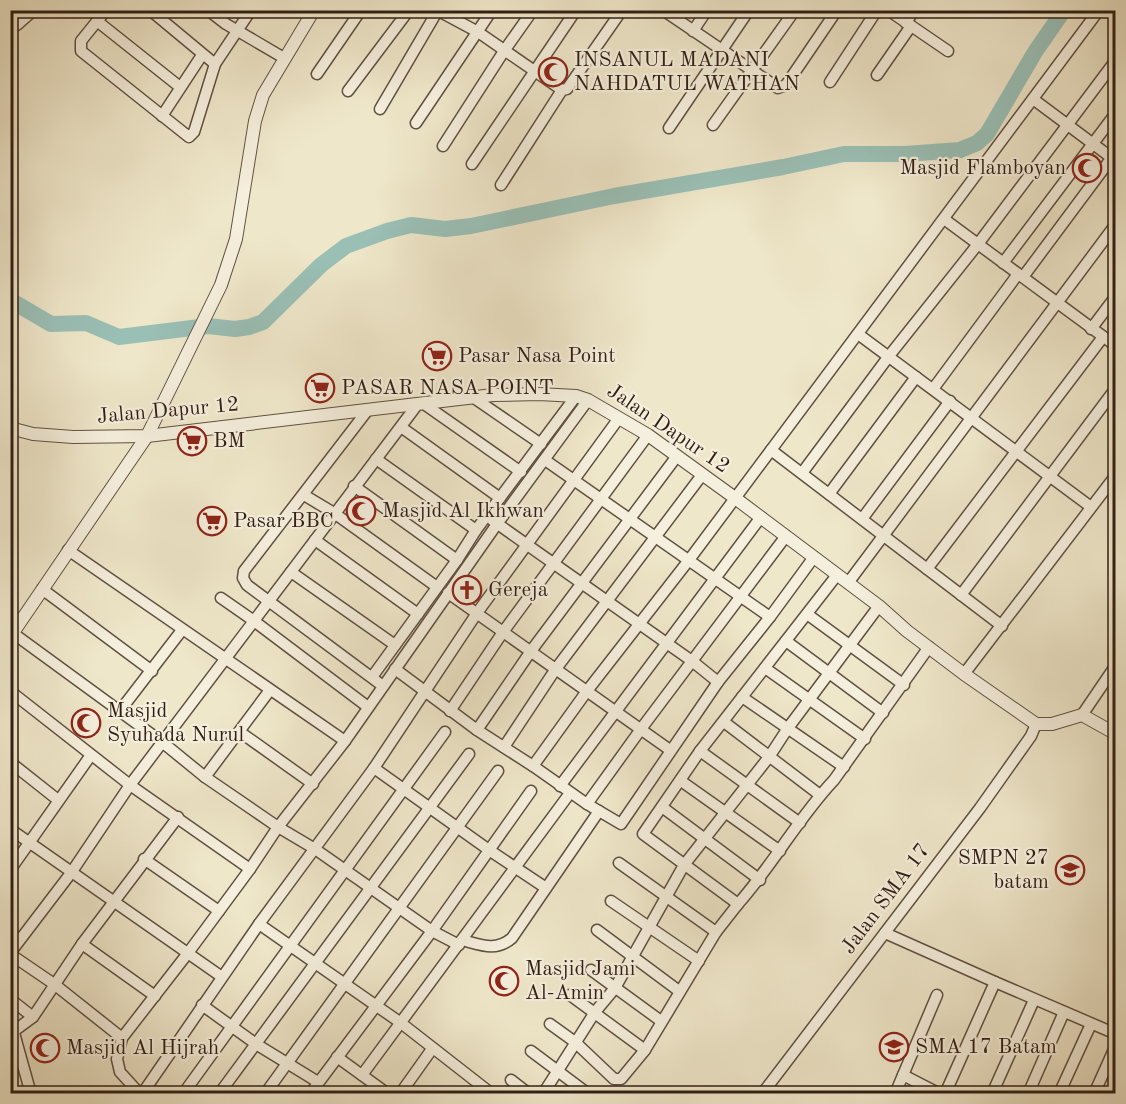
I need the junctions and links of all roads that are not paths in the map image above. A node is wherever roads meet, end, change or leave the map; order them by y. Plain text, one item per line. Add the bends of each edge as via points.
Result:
1 (34, 10) edge
2 (106, 10) edge
3 (150, 10) edge
4 (208, 10) edge
5 (251, 10) edge
6 (314, 10) edge
7 (361, 10) edge
8 (409, 10) edge
9 (492, 10) edge
10 (533, 10) edge
11 (576, 10) edge
12 (622, 10) edge
13 (663, 10) edge
14 (707, 10) edge
15 (749, 10) edge
16 (795, 10) edge
17 (837, 10) edge
18 (878, 10) edge
19 (888, 10) edge
20 (914, 10) edge
21 (1100, 10) edge
22 (437, 11) edge
23 (97, 21) junction
24 (909, 24) junction
25 (10, 26) edge
26 (693, 30) junction
27 (238, 32) junction
28 (478, 32) junction
29 (723, 50) junction
30 (504, 51) junction
31 (948, 51) dead end
32 (202, 55) junction
33 (284, 58) junction
34 (1116, 60) edge
35 (215, 64) junction
36 (753, 70) junction
37 (533, 72) junction
38 (317, 74) dead end
39 (877, 75) dead end
40 (830, 82) dead end
41 (180, 87) junction
42 (562, 90) junction
43 (348, 91) dead end
44 (1032, 99) junction
45 (380, 109) dead end
46 (1116, 113) edge
47 (162, 116) junction
48 (416, 123) dead end
49 (713, 125) dead end
50 (1067, 125) junction
51 (669, 128) dead end
52 (1092, 144) junction
53 (443, 146) dead end
54 (1114, 157) edge
55 (472, 164) dead end
56 (501, 185) dead end
57 (944, 219) junction
58 (1116, 224) edge
59 (978, 244) junction
60 (1003, 263) junction
61 (1020, 275) junction
62 (1116, 296) edge
63 (1057, 303) junction
64 (1091, 329) junction
65 (858, 334) junction
66 (1103, 337) junction
67 (1115, 346) edge
68 (888, 356) junction
69 (916, 377) junction
70 (1116, 388) edge
71 (933, 389) junction
72 (474, 398) junction
73 (582, 398) junction
74 (950, 401) junction
75 (420, 405) junction
76 (367, 411) junction
77 (971, 417) junction
78 (619, 418) junction
79 (401, 427) junction
80 (10, 428) edge
81 (648, 435) junction
82 (147, 436) junction
83 (541, 444) junction
84 (771, 450) junction
85 (1017, 451) junction
86 (677, 456) junction
87 (375, 459) junction
88 (545, 460) junction
89 (521, 472) junction
90 (802, 473) junction
91 (702, 475) junction
92 (1116, 475) edge
93 (1050, 476) junction
94 (575, 481) junction
95 (354, 486) junction
96 (829, 494) junction
97 (304, 495) junction
98 (500, 498) junction
99 (735, 498) junction
100 (602, 500) junction
101 (1091, 507) junction
102 (334, 513) junction
103 (486, 517) junction
104 (762, 517) junction
105 (862, 519) junction
106 (631, 520) junction
107 (497, 524) junction
108 (476, 530) junction
109 (786, 536) junction
110 (883, 536) junction
111 (656, 538) junction
112 (315, 540) junction
113 (527, 545) junction
114 (68, 550) junction
115 (814, 557) junction
116 (457, 560) junction
117 (689, 560) junction
118 (554, 564) junction
119 (927, 569) junction
120 (291, 572) junction
121 (837, 574) junction
122 (716, 579) junction
123 (848, 582) junction
124 (582, 584) junction
125 (436, 587) junction
126 (42, 589) junction
127 (448, 593) junction
128 (961, 595) junction
129 (742, 597) junction
130 (221, 598) dead end
131 (269, 602) junction
132 (607, 603) junction
133 (879, 606) junction
134 (477, 613) junction
135 (418, 614) junction
136 (807, 614) junction
137 (770, 617) junction
138 (254, 621) junction
139 (639, 624) junction
140 (1002, 626) junction
141 (182, 630) junction
142 (503, 632) junction
143 (11, 634) edge
144 (786, 641) junction
145 (666, 644) junction
146 (395, 645) junction
147 (850, 646) junction
148 (929, 647) junction
149 (531, 651) junction
150 (226, 660) junction
151 (692, 661) junction
152 (1116, 665) edge
153 (765, 668) junction
154 (395, 669) junction
155 (555, 670) junction
156 (152, 671) junction
157 (830, 673) junction
158 (964, 674) junction
159 (372, 677) junction
160 (718, 682) junction
161 (904, 685) junction
162 (383, 686) junction
163 (270, 690) junction
164 (10, 691) edge
165 (425, 691) junction
166 (587, 691) junction
167 (742, 697) junction
168 (810, 700) junction
169 (368, 707) junction
170 (450, 711) junction
171 (615, 711) junction
172 (119, 712) junction
173 (884, 712) junction
174 (1082, 715) junction
175 (724, 722) junction
176 (1036, 724) junction
177 (788, 728) junction
178 (641, 729) junction
179 (477, 730) junction
180 (240, 732) junction
181 (445, 732) dead end
182 (1116, 734) edge
183 (865, 739) junction
184 (345, 741) junction
185 (162, 742) junction
186 (504, 747) junction
187 (670, 750) junction
188 (700, 751) junction
189 (469, 754) dead end
190 (92, 755) junction
191 (769, 757) junction
192 (10, 762) edge
193 (533, 766) junction
194 (844, 767) junction
195 (374, 768) junction
196 (498, 771) dead end
197 (206, 777) junction
198 (681, 781) junction
199 (130, 784) junction
200 (313, 784) junction
201 (746, 785) junction
202 (560, 786) junction
203 (404, 789) junction
204 (531, 791) dead end
205 (570, 793) junction
206 (820, 795) junction
207 (58, 800) junction
208 (587, 804) junction
209 (662, 807) junction
210 (430, 808) junction
211 (599, 812) junction
212 (725, 813) junction
213 (178, 817) junction
214 (800, 823) junction
215 (278, 827) junction
216 (459, 827) junction
217 (10, 829) edge
218 (706, 839) junction
219 (29, 843) junction
220 (315, 849) junction
221 (489, 850) junction
222 (780, 851) junction
223 (144, 859) junction
224 (619, 863) dead end
225 (684, 865) junction
226 (516, 867) junction
227 (250, 869) junction
228 (10, 870) edge
229 (345, 870) junction
230 (71, 873) junction
231 (760, 880) junction
232 (546, 888) junction
233 (372, 889) junction
234 (667, 897) junction
235 (611, 901) dead end
236 (113, 902) junction
237 (738, 904) junction
238 (400, 909) junction
239 (219, 911) junction
240 (260, 924) junction
241 (650, 928) junction
242 (597, 930) dead end
243 (432, 931) junction
244 (716, 932) junction
245 (885, 933) junction
246 (460, 943) junction
247 (82, 944) junction
248 (290, 945) junction
249 (188, 953) junction
250 (10, 954) edge
251 (632, 956) junction
252 (699, 961) junction
253 (316, 963) junction
254 (591, 970) dead end
255 (222, 977) junction
256 (995, 982) junction
257 (345, 983) junction
258 (54, 984) junction
259 (615, 988) junction
260 (679, 991) junction
261 (570, 995) dead end
262 (937, 995) dead end
263 (154, 996) junction
264 (10, 999) edge
265 (1034, 1000) junction
266 (202, 1005) junction
267 (376, 1005) junction
268 (594, 1012) junction
269 (1064, 1012) junction
270 (33, 1017) junction
271 (661, 1022) junction
272 (401, 1023) junction
273 (550, 1024) dead end
274 (1091, 1024) junction
275 (231, 1026) junction
276 (12, 1034) edge
277 (1116, 1034) edge
278 (122, 1038) junction
279 (575, 1042) junction
280 (256, 1044) junction
281 (1116, 1045) edge
282 (432, 1049) junction
283 (645, 1050) junction
284 (531, 1051) dead end
285 (338, 1057) junction
286 (287, 1064) junction
287 (556, 1071) junction
288 (362, 1075) junction
289 (903, 1075) junction
290 (511, 1080) dead end
291 (318, 1082) junction
292 (587, 1092) edge
293 (31, 1094) edge
294 (141, 1094) edge
295 (183, 1094) edge
296 (219, 1094) edge
297 (265, 1094) edge
298 (310, 1094) edge
299 (388, 1094) edge
300 (400, 1094) edge
301 (492, 1094) edge
302 (529, 1094) edge
303 (543, 1094) edge
304 (762, 1094) edge
305 (895, 1094) edge
306 (940, 1094) edge
307 (945, 1094) edge
308 (992, 1094) edge
309 (1028, 1094) edge
310 (1059, 1094) edge
311 (1094, 1094) edge

1 - 25 street via 17,25
2 - 23 street
3 - 32 street
4 - 27 street
5 - 27 street
6 - 33 street
7 - 38 street
8 - 43 street
9 - 28 street
10 - 30 street
11 - 37 street
12 - 42 street via 567,89
13 - 26 street
14 - 26 street
15 - 29 street
16 - 36 street
17 - 36 street via 786,85 778,88
18 - 40 street
19 - 24 street
20 - 24 street
21 - 44 street
22 - 28 street
22 - 45 street
23 - 41 street
23 - 47 street via 81,41 81,51
24 - 31 street
24 - 39 street
26 - 29 street
27 - 33 street
27 - 35 street
28 - 30 street
28 - 48 street
29 - 36 street
29 - 51 street
30 - 37 street
30 - 53 street
32 - 35 street
32 - 41 street
33 - 82 street via 263,95 255,121 236,239 221,285
34 - 50 street
35 - 47 street via 193,135 184,135
36 - 49 street
37 - 42 street
37 - 55 street
41 - 47 street
42 - 56 street
44 - 50 street
44 - 57 street
46 - 52 street
50 - 52 street
50 - 59 street
52 - 54 street
52 - 60 street
54 - 61 street
57 - 59 street
57 - 65 street
58 - 63 street
59 - 60 street
59 - 68 street
60 - 61 street
61 - 63 street
61 - 71 street
62 - 64 street
63 - 64 street
63 - 77 street
64 - 66 street
65 - 68 street
65 - 84 street
66 - 67 street
66 - 85 street
68 - 69 street
68 - 90 street
69 - 71 street
69 - 96 street
70 - 93 street
71 - 74 street
72 - 73 street, Jalan Dapur 12 via 538,394
72 - 75 street, Jalan Dapur 12
72 - 83 street
73 - 78 street, Jalan Dapur 12
73 - 83 street
73 - 88 street
74 - 77 street
74 - 105 street
75 - 76 street, Jalan Dapur 12
75 - 79 street
75 - 89 street
76 - 82 street, Jalan Dapur 12
76 - 97 street
77 - 85 street
77 - 110 street
78 - 81 street, Jalan Dapur 12
78 - 94 street
79 - 87 street
79 - 98 street
80 - 82 street, Jalan Dapur 12 via 73,437
81 - 86 street, Jalan Dapur 12
81 - 100 street
82 - 114 street
83 - 89 street
84 - 90 street
84 - 99 street
85 - 93 street
85 - 119 street
86 - 91 street, Jalan Dapur 12
86 - 106 street
87 - 95 street
87 - 108 street
88 - 94 street
88 - 107 street
89 - 98 street
90 - 96 street
91 - 99 street, Jalan Dapur 12
91 - 111 street
92 - 101 street
93 - 101 street
93 - 128 street
94 - 100 street
94 - 113 street
95 - 102 street
95 - 116 street
96 - 105 street
97 - 102 street
97 - 131 street via 244,571 244,582
98 - 103 street
99 - 104 street, Jalan Dapur 12
99 - 117 street
100 - 106 street
100 - 118 street
101 - 140 street
102 - 112 street
102 - 125 street
103 - 107 street
103 - 108 street
104 - 109 street, Jalan Dapur 12
104 - 122 street
105 - 110 street
106 - 111 street
106 - 124 street
107 - 113 street
107 - 127 street
108 - 116 street
109 - 115 street, Jalan Dapur 12
109 - 129 street
110 - 119 street
110 - 123 street
111 - 117 street
111 - 132 street
112 - 120 street
112 - 135 street
113 - 118 street
113 - 134 street
114 - 126 street
114 - 141 street
115 - 121 street, Jalan Dapur 12
115 - 137 street
116 - 125 street
117 - 122 street
117 - 139 street
118 - 124 street
118 - 142 street
119 - 128 street
120 - 131 street
120 - 146 street
121 - 123 street, Jalan Dapur 12
121 - 136 street
122 - 129 street
122 - 145 street
123 - 133 street, Jalan Dapur 12
124 - 132 street
124 - 149 street
125 - 135 street
126 - 143 street
126 - 156 street
127 - 134 street
127 - 154 street
128 - 140 street
129 - 137 street
129 - 151 street
130 - 138 street
131 - 138 street
131 - 159 street
132 - 139 street
132 - 155 street
133 - 147 street
133 - 148 street, Jalan Dapur 12
134 - 142 street
134 - 165 street
135 - 146 street
136 - 144 street
136 - 147 street
137 - 160 street
138 - 150 street
138 - 169 street
139 - 145 street
139 - 166 street
140 - 158 street
141 - 150 street
141 - 156 street
142 - 149 street
142 - 170 street
143 - 172 street
144 - 153 street
144 - 157 street
145 - 151 street
145 - 171 street
146 - 159 street
147 - 157 street
147 - 161 street
148 - 158 street, Jalan Dapur 12
148 - 161 street
149 - 155 street
149 - 179 street
150 - 163 street
150 - 185 street
151 - 160 street
151 - 178 street
152 - 174 street
153 - 167 street
153 - 168 street
154 - 162 street
154 - 165 street
155 - 166 street
155 - 186 street
156 - 172 street
157 - 168 street
157 - 173 street
158 - 176 street, Jalan Dapur 12
159 - 162 street
160 - 187 street
161 - 173 street
162 - 169 street
163 - 180 street
163 - 184 street
164 - 190 street
165 - 170 street
165 - 195 street
166 - 171 street
166 - 193 street
167 - 175 street
167 - 177 street
168 - 177 street
168 - 183 street
169 - 184 street
170 - 179 street
171 - 178 street
171 - 202 street
172 - 185 street
173 - 183 street
174 - 176 street via 1052,724
174 - 182 street
175 - 188 street
175 - 191 street
176 - 245 street, Jalan SMA 17 via 980,808
177 - 191 street
177 - 194 street
178 - 187 street
178 - 208 street
179 - 186 street
180 - 197 street
180 - 200 street
181 - 203 street
183 - 194 street
184 - 200 street
185 - 197 street
185 - 199 street
186 - 193 street
187 - 211 street via 621,824
188 - 198 street
188 - 201 street
189 - 210 street
190 - 199 street
190 - 207 street
191 - 201 street
191 - 206 street
192 - 207 street
193 - 202 street
194 - 206 street
195 - 203 street
195 - 220 street
196 - 216 street
197 - 215 street
198 - 209 street
198 - 212 street
199 - 213 street
199 - 230 street
200 - 215 street
201 - 212 street
201 - 214 street
202 - 205 street
203 - 210 street
203 - 229 street
204 - 221 street
205 - 208 street
205 - 226 street
206 - 214 street
207 - 219 street
208 - 211 street
209 - 218 street
209 - 225 street via 643,834
210 - 216 street
210 - 233 street
211 - 232 street
212 - 218 street
212 - 222 street
213 - 223 street
213 - 227 street
214 - 222 street
215 - 220 street
215 - 227 street
216 - 221 street
216 - 238 street
217 - 219 street
218 - 225 street
218 - 231 street
219 - 228 street
219 - 230 street
220 - 229 street
220 - 240 street
221 - 226 street
221 - 243 street
222 - 231 street
223 - 236 street
223 - 239 street
224 - 234 street
225 - 234 street
225 - 237 street
226 - 232 street
226 - 246 street
227 - 239 street
229 - 233 street
229 - 248 street
230 - 236 street
230 - 250 street
231 - 237 street
232 - 246 street via 507,942 490,948
233 - 238 street
233 - 253 street
234 - 241 street
234 - 244 street
235 - 241 street
236 - 247 street
236 - 249 street
237 - 244 street
238 - 243 street
238 - 257 street
239 - 249 street
240 - 248 street
240 - 255 street
241 - 251 street
241 - 252 street
242 - 251 street
243 - 246 street
243 - 267 street
244 - 252 street
245 - 256 street
245 - 304 street, Jalan SMA 17
246 - 272 street
247 - 258 street
247 - 263 street
248 - 253 street
248 - 275 street
249 - 255 street
249 - 263 street
250 - 258 street
251 - 259 street
251 - 260 street
252 - 260 street
253 - 257 street
253 - 280 street
254 - 259 street
255 - 266 street
256 - 265 street
256 - 307 street
257 - 267 street
257 - 286 street
258 - 270 street
258 - 278 street
259 - 268 street
259 - 271 street
260 - 271 street
261 - 268 street
262 - 289 street
263 - 278 street
264 - 270 street
265 - 269 street
265 - 308 street
266 - 275 street
266 - 294 street
267 - 272 street
267 - 285 street
268 - 279 street
268 - 283 street
269 - 274 street
269 - 309 street
270 - 276 street
271 - 283 street
272 - 282 street
272 - 288 street
273 - 279 street
274 - 277 street
274 - 310 street
275 - 280 street
275 - 295 street
276 - 293 street
278 - 294 street via 117,1059 120,1072
279 - 283 street via 614,1078 621,1079
279 - 287 street
280 - 286 street
280 - 296 street
281 - 311 street
282 - 300 street
282 - 301 street
284 - 287 street
285 - 288 street
285 - 291 street
286 - 291 street
286 - 297 street
287 - 292 street
287 - 303 street
288 - 299 street
289 - 305 street
289 - 306 street
290 - 302 street
291 - 298 street

